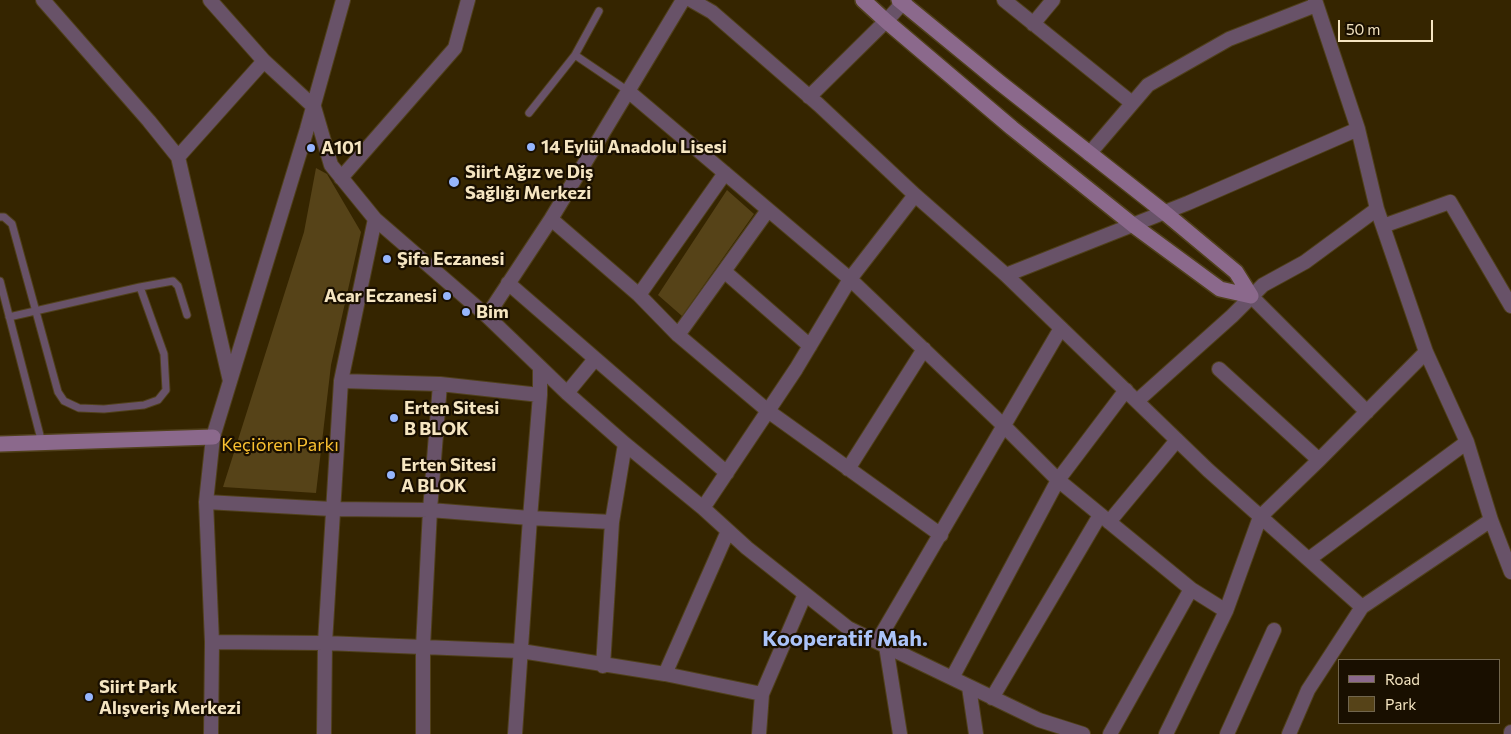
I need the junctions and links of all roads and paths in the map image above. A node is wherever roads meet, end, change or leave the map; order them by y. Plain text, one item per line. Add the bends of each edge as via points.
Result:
1 (43, 0) edge
2 (343, 0) edge
3 (468, 0) edge
4 (683, 0) edge
5 (691, 0) edge
6 (863, 0) edge
7 (1004, 0) edge
8 (1053, 0) edge
9 (213, 1) edge
10 (902, 1) edge
11 (1315, 2) edge
12 (599, 11) dead end
13 (886, 21) junction
14 (1034, 24) junction
15 (575, 55) junction
16 (264, 62) junction
17 (628, 91) junction
18 (809, 97) junction
19 (1132, 103) junction
20 (314, 107) junction
21 (529, 114) dead end
22 (1358, 129) junction
23 (1089, 154) junction
24 (178, 157) junction
25 (725, 173) junction
26 (341, 178) junction
27 (915, 195) junction
28 (1377, 209) junction
29 (768, 210) junction
30 (1164, 212) junction
31 (0, 217) edge
32 (375, 219) junction
33 (551, 219) junction
34 (1133, 225) junction
35 (1383, 226) junction
36 (724, 271) junction
37 (1006, 275) junction
38 (850, 279) junction
39 (0, 281) edge
40 (508, 283) junction
41 (140, 287) junction
42 (638, 294) junction
43 (1251, 296) junction
44 (1511, 306) edge
45 (36, 310) junction
46 (187, 315) dead end
47 (487, 316) junction
48 (9, 317) junction
49 (1061, 328) junction
50 (678, 335) junction
51 (810, 346) junction
52 (924, 349) junction
53 (1426, 352) junction
54 (595, 359) junction
55 (540, 367) junction
56 (1219, 370) dead end
57 (341, 381) junction
58 (230, 382) junction
59 (440, 384) junction
60 (1126, 390) junction
61 (567, 393) junction
62 (540, 395) junction
63 (1136, 401) junction
64 (768, 411) junction
65 (1367, 412) junction
66 (1004, 426) junction
67 (213, 437) junction
68 (1177, 440) junction
69 (1467, 442) junction
70 (42, 443) junction
71 (0, 444) edge
72 (625, 444) junction
73 (1319, 460) junction
74 (848, 469) junction
75 (727, 473) junction
76 (1058, 480) junction
77 (206, 502) junction
78 (702, 508) junction
79 (332, 509) junction
80 (430, 510) junction
81 (1260, 517) junction
82 (530, 518) junction
83 (1105, 518) junction
84 (1491, 520) junction
85 (612, 522) junction
86 (728, 531) junction
87 (941, 535) junction
88 (1309, 559) junction
89 (1511, 572) edge
90 (1191, 589) junction
91 (806, 594) junction
92 (1362, 607) junction
93 (1226, 611) junction
94 (1274, 630) dead end
95 (212, 642) junction
96 (325, 644) junction
97 (882, 644) junction
98 (423, 648) junction
99 (520, 651) junction
100 (603, 666) junction
101 (665, 674) junction
102 (952, 678) junction
103 (969, 687) junction
104 (762, 694) junction
105 (992, 698) junction
106 (211, 734) edge
107 (324, 734) edge
108 (423, 734) edge
109 (515, 734) edge
110 (758, 734) edge
111 (900, 734) edge
112 (976, 734) edge
113 (1084, 734) edge
114 (1110, 734) edge
115 (1166, 734) edge
116 (1226, 734) edge
117 (1290, 734) edge

1 - 24 street
2 - 20 street
3 - 26 street via 455,48
4 - 17 street
5 - 18 street via 712,12
6 - 13 street
7 - 14 street
8 - 14 street
9 - 16 street
10 - 13 street
10 - 23 street
11 - 19 street via 1229,39 1148,85
11 - 22 street
12 - 15 lane
13 - 18 street
13 - 34 street
14 - 19 street
15 - 17 lane
15 - 21 lane
16 - 20 street
16 - 24 street
17 - 25 street
17 - 33 street
18 - 27 street
19 - 23 street
20 - 26 street via 331,165
20 - 58 street
22 - 28 street
22 - 30 street
23 - 30 street
24 - 58 street
25 - 29 street
25 - 42 street
26 - 32 street
27 - 37 street
27 - 38 street
28 - 35 street
28 - 43 street via 1305,262 1263,285
29 - 36 street
29 - 38 street
30 - 34 street
30 - 43 street via 1236,272
31 - 45 lane via 12,224
32 - 47 street
32 - 57 street
33 - 40 street
33 - 42 street
34 - 37 street
34 - 43 street via 1220,290
35 - 44 street via 1450,202
35 - 53 street
36 - 50 street
36 - 51 street
37 - 49 street
38 - 51 street
38 - 52 street
39 - 48 lane
40 - 47 street
40 - 54 street
41 - 45 lane
41 - 45 lane via 164,354 166,390 158,400 144,405 79,408 64,401 58,392
41 - 46 lane via 173,281 178,286
42 - 50 street
43 - 63 street
43 - 65 street
45 - 48 lane
47 - 55 street
48 - 70 lane
49 - 60 street
49 - 66 street
50 - 64 street
51 - 64 street
52 - 66 street
52 - 74 street
53 - 65 street
53 - 69 street
54 - 61 street
54 - 75 street
55 - 61 street
55 - 62 street
56 - 73 street
57 - 59 street
57 - 79 street
58 - 67 street
59 - 62 street
59 - 80 street
60 - 63 street
60 - 76 street
61 - 72 street
62 - 82 street
63 - 68 street
64 - 74 street
64 - 75 street
65 - 73 street
66 - 76 street
66 - 87 street
67 - 70 street
67 - 77 street
68 - 81 street
68 - 83 street
69 - 84 street
69 - 88 street
70 - 71 street
72 - 78 street
72 - 85 street
73 - 81 street
74 - 87 street
75 - 78 street
76 - 83 street
76 - 102 street
77 - 79 street
77 - 95 street
78 - 86 street
79 - 80 street
79 - 96 street
80 - 82 street
80 - 98 street
81 - 88 street
81 - 93 street
82 - 85 street
82 - 99 street
83 - 90 street
83 - 105 street
84 - 89 street
84 - 92 street
85 - 100 street
86 - 91 street
86 - 101 street
87 - 97 street
88 - 92 street
90 - 93 street
90 - 114 street
91 - 97 street via 848,628
91 - 104 street
92 - 117 street via 1308,690
93 - 115 street
94 - 116 street
95 - 96 street
95 - 106 street
96 - 98 street
96 - 107 street
97 - 102 street
97 - 111 street
98 - 99 street
98 - 108 street
99 - 100 street
99 - 109 street
100 - 101 street
101 - 104 street
102 - 103 street
103 - 105 street
103 - 112 street
104 - 110 street
105 - 113 street via 1039,720

